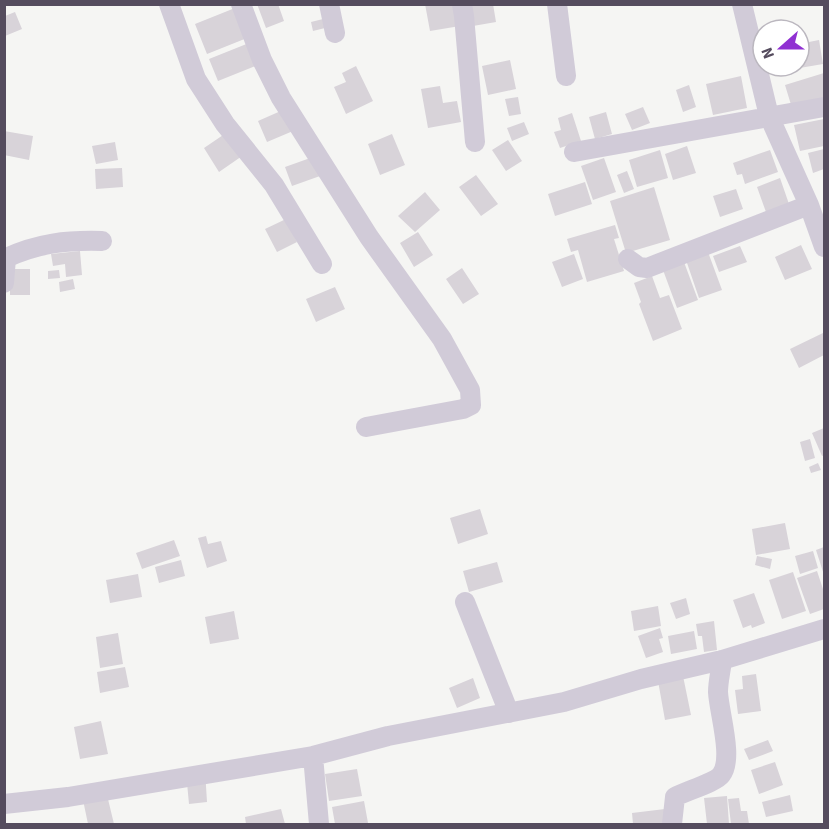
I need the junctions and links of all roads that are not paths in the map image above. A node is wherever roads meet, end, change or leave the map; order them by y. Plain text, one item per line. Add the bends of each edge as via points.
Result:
1 (169, 4) edge
2 (241, 4) edge
3 (329, 4) edge
4 (462, 4) edge
5 (557, 4) edge
6 (742, 4) edge
7 (335, 33) dead end
8 (566, 76) dead end
9 (825, 107) edge
10 (769, 116) junction
11 (476, 142) dead end
12 (574, 152) dead end
13 (809, 205) junction
14 (102, 241) dead end
15 (824, 247) edge
16 (628, 259) dead end
17 (322, 264) dead end
18 (4, 283) edge
19 (366, 427) dead end
20 (465, 602) dead end
21 (825, 628) edge
22 (722, 660) junction
23 (509, 713) junction
24 (313, 756) junction
25 (4, 804) edge
26 (320, 825) edge
27 (672, 825) edge

1 - 17 street via 196,79 225,124 274,185
2 - 19 street via 281,98 369,237 442,339 470,390 471,405 463,409
3 - 7 street
4 - 11 street
5 - 8 street
6 - 10 street
9 - 10 street
10 - 12 street
10 - 13 street
13 - 15 street
13 - 16 street via 647,268
14 - 18 street via 69,240 16,253 6,258
20 - 23 street
21 - 22 street
22 - 23 street
22 - 27 street via 718,691 727,760 722,774 714,781 675,797
23 - 24 street via 388,736
24 - 25 street
24 - 26 street

